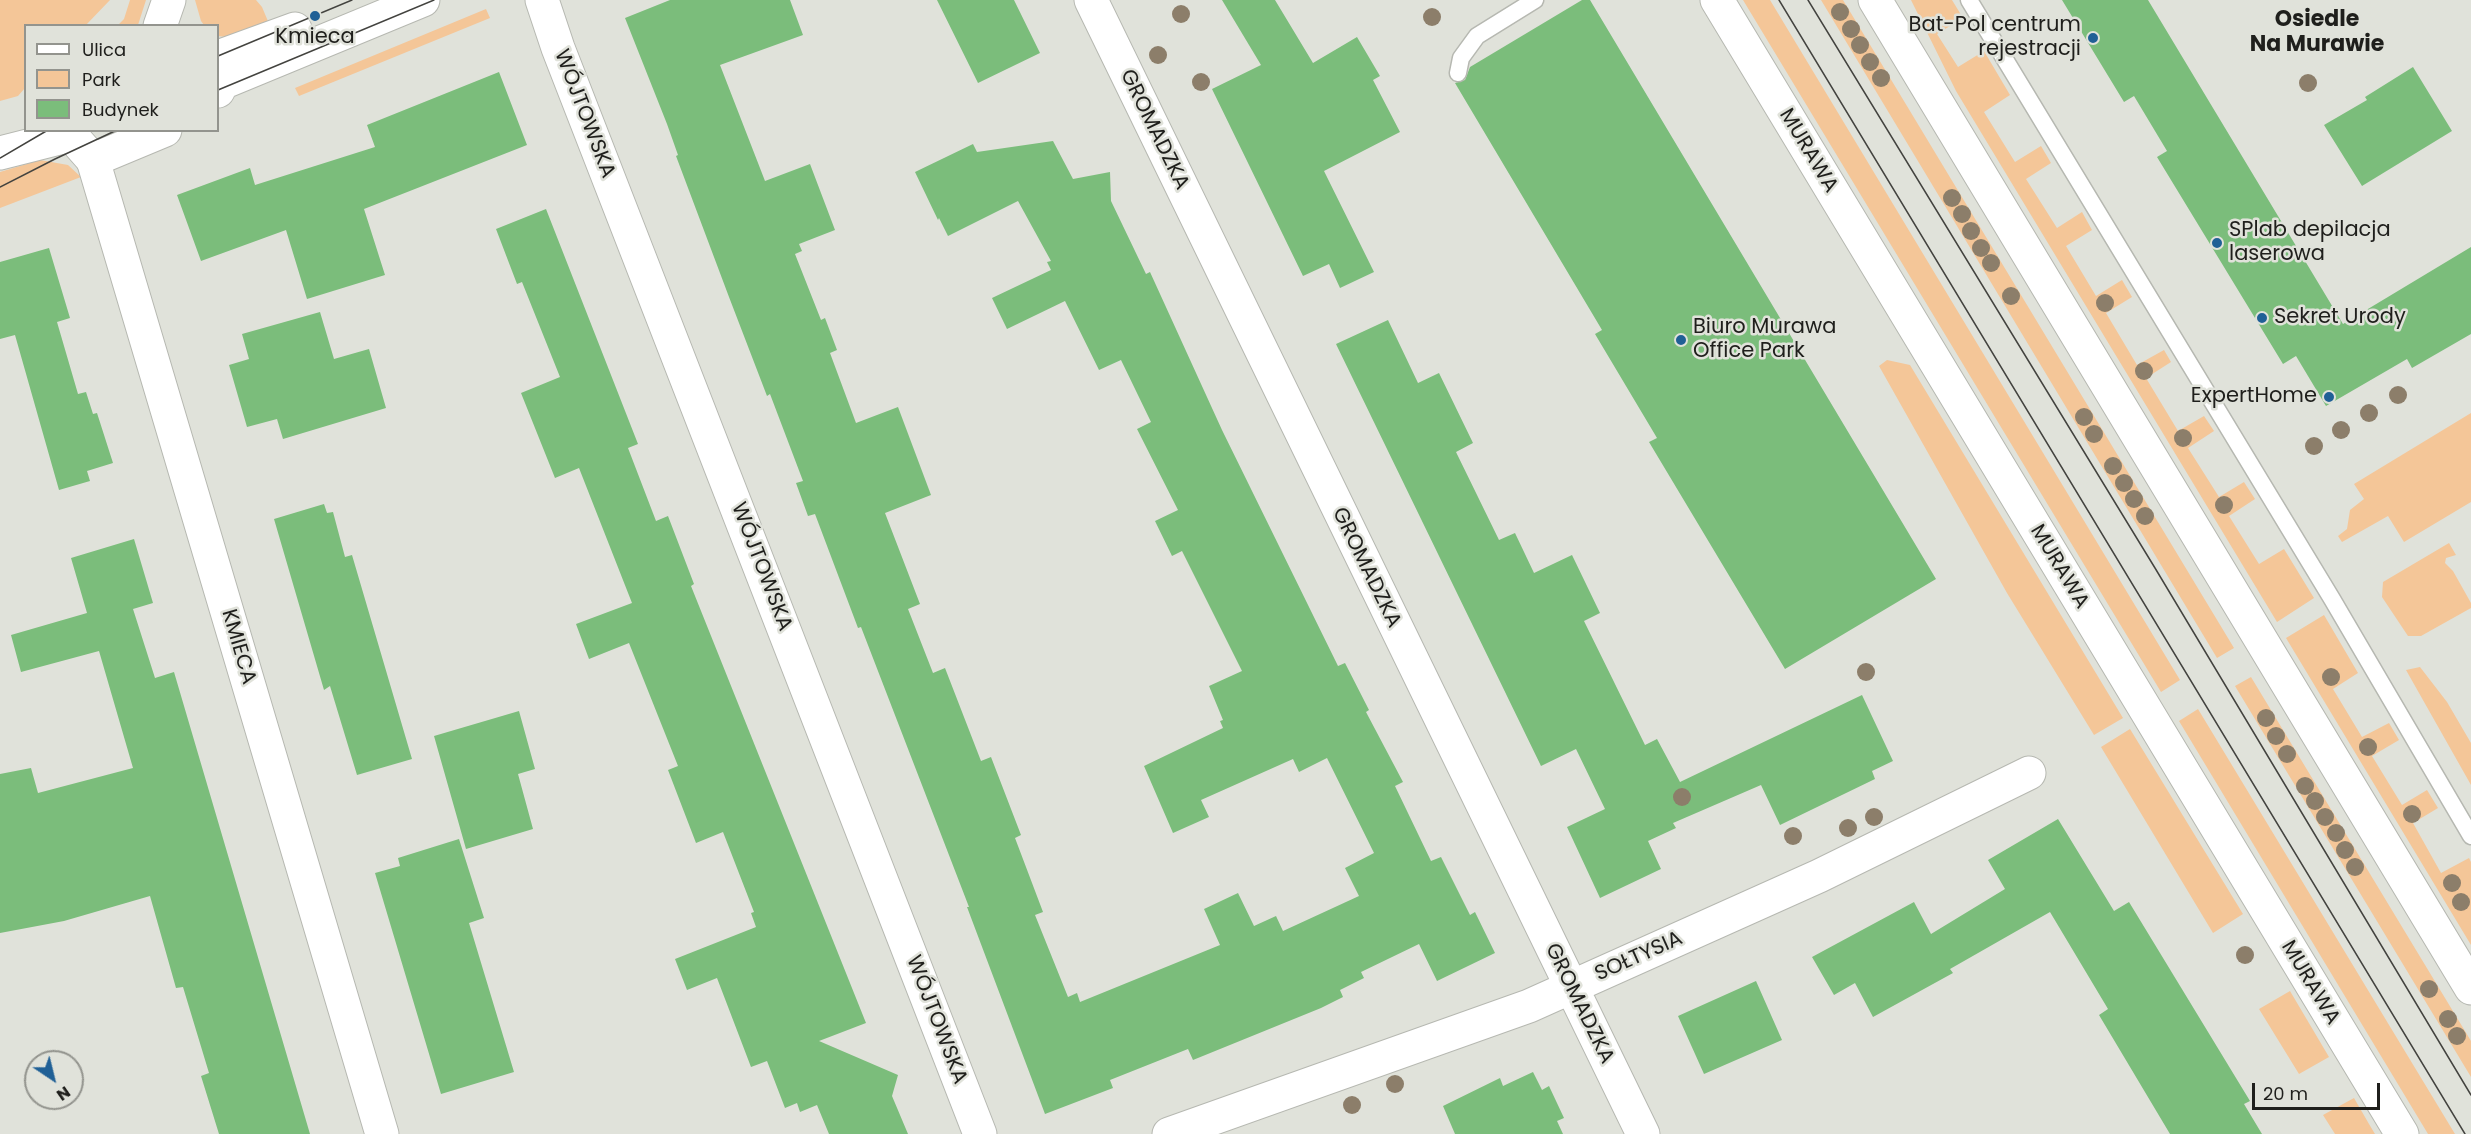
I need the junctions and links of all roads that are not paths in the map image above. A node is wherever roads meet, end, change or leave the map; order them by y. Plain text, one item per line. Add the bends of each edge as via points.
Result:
1 (169, 0) edge
2 (366, 0) edge
3 (423, 0) edge
4 (542, 0) edge
5 (1091, 0) edge
6 (1535, 0) edge
7 (1717, 0) edge
8 (1875, 0) edge
9 (1969, 0) edge
10 (161, 24) edge
11 (1458, 73) dead end
12 (219, 76) edge
13 (160, 132) edge
14 (73, 133) edge
15 (0, 153) edge
16 (93, 160) junction
17 (2028, 773) dead end
18 (2471, 836) edge
19 (1572, 987) junction
20 (2471, 988) edge
21 (382, 1134) edge
22 (980, 1134) edge
23 (1168, 1134) edge
24 (1643, 1134) edge
25 (2402, 1134) edge

1 - 10 street
2 - 12 street via 271,39
3 - 12 street
4 - 22 street, WÓJTOWSKA
5 - 19 street, GROMADZKA
6 - 11 lane via 1477,36 1461,58
7 - 25 street, MURAWA
8 - 20 street
9 - 18 lane
13 - 16 street
14 - 15 street
14 - 16 street
16 - 21 street, KMIECA
17 - 19 street, SOŁTYSIA via 1819,876
19 - 23 street, SOŁTYSIA via 1529,1006
19 - 24 street, GROMADZKA

